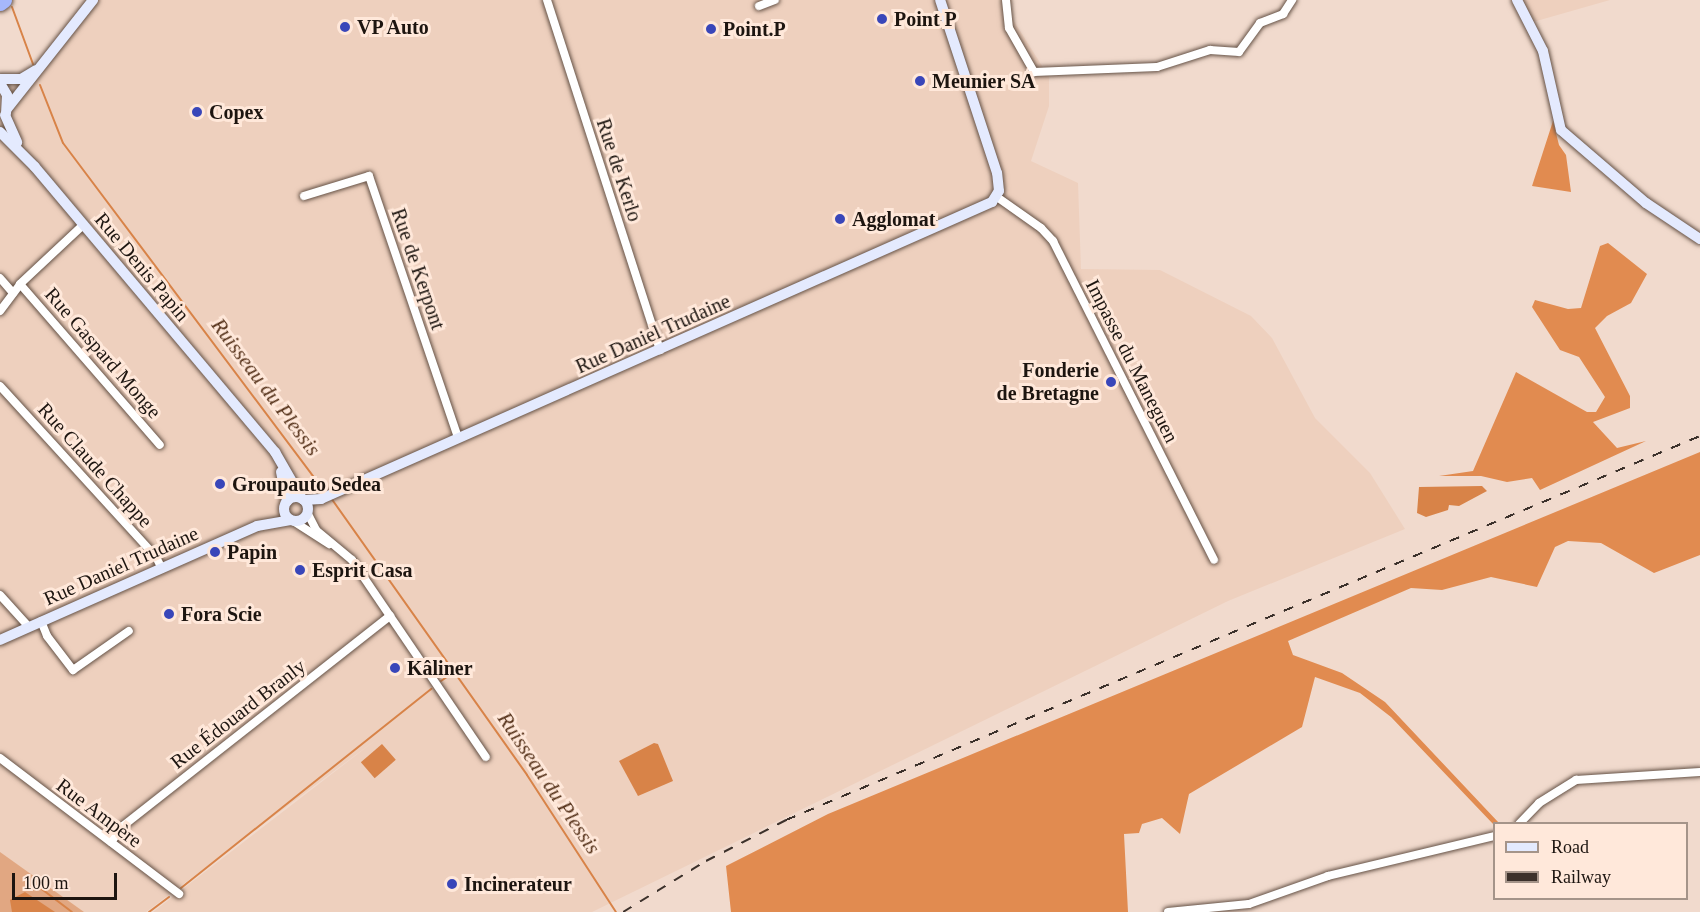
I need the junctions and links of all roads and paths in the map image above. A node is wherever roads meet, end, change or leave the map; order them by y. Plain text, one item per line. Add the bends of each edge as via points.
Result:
1 (4, 0) edge
2 (93, 0) edge
3 (547, 0) edge
4 (775, 0) edge
5 (940, 0) edge
6 (1006, 0) edge
7 (1292, 0) edge
8 (1517, 0) edge
9 (0, 3) edge
10 (759, 6) dead end
11 (30, 78) junction
12 (0, 81) edge
13 (4, 115) edge
14 (0, 132) edge
15 (35, 167) junction
16 (304, 196) dead end
17 (996, 197) junction
18 (84, 225) junction
19 (1700, 239) edge
20 (0, 278) edge
21 (20, 284) junction
22 (13, 293) junction
23 (0, 311) edge
24 (660, 350) junction
25 (0, 386) edge
26 (458, 438) junction
27 (160, 445) dead end
28 (267, 445) junction
29 (286, 503) junction
30 (305, 506) junction
31 (292, 520) junction
32 (257, 526) junction
33 (339, 547) junction
34 (1214, 560) dead end
35 (162, 569) junction
36 (0, 595) edge
37 (390, 616) junction
38 (41, 621) junction
39 (29, 627) junction
40 (129, 631) dead end
41 (0, 640) edge
42 (486, 757) dead end
43 (0, 758) edge
44 (1700, 772) edge
45 (1521, 822) edge
46 (1493, 836) edge
47 (111, 842) junction
48 (179, 894) dead end
49 (1168, 912) edge

1 - 9 highway
2 - 11 street
3 - 24 street, Rue de Kerlo
4 - 10 street
5 - 17 street via 997,173
6 - 7 street via 1009,28 1034,72 1157,66 1210,50 1239,52 1260,23 1284,14
8 - 19 street via 1543,51 1561,130 1646,203
11 - 12 street
11 - 13 street
12 - 13 street, Rue Denis Papin via 7,95
13 - 15 street, Rue Denis Papin via 13,136
14 - 15 street, Rue Denis Papin
15 - 18 street, Rue Denis Papin
16 - 26 street, Rue de Kerpont via 369,176
17 - 24 street, Rue Daniel Trudaine via 976,211
17 - 34 street, Impasse du Maneguen via 1053,241
18 - 21 street
18 - 28 street, Rue Denis Papin
20 - 22 street, Rue Gaspard Monge
21 - 22 street
21 - 27 street, Rue Gaspard Monge
22 - 23 street
24 - 26 street, Rue Daniel Trudaine
25 - 35 street, Rue Claude Chappe via 156,557
26 - 30 street, Rue Daniel Trudaine
28 - 29 street, Rue Denis Papin via 282,475
28 - 30 street, Rue Denis Papin via 281,459
29 - 30 street
29 - 31 street, Rue Denis Papin
29 - 32 street, Rue Daniel Trudaine
30 - 31 street, Rue Daniel Trudaine
30 - 33 street, Rue Denis Papin via 316,530
31 - 32 street, Rue Daniel Trudaine
31 - 33 street, Rue Denis Papin via 319,540
32 - 35 street, Rue Daniel Trudaine
33 - 37 street, Rue Denis Papin
35 - 38 street, Rue Daniel Trudaine
36 - 39 street
37 - 42 street, Rue Denis Papin
37 - 47 street, Rue Édouard Branly via 123,826
38 - 39 street, Rue Daniel Trudaine
38 - 40 street via 47,636 73,670
39 - 41 street, Rue Daniel Trudaine
43 - 47 street, Rue Ampère
44 - 45 street via 1576,780 1539,803
46 - 49 street via 1328,876 1249,904
47 - 48 street, Rue Ampère

